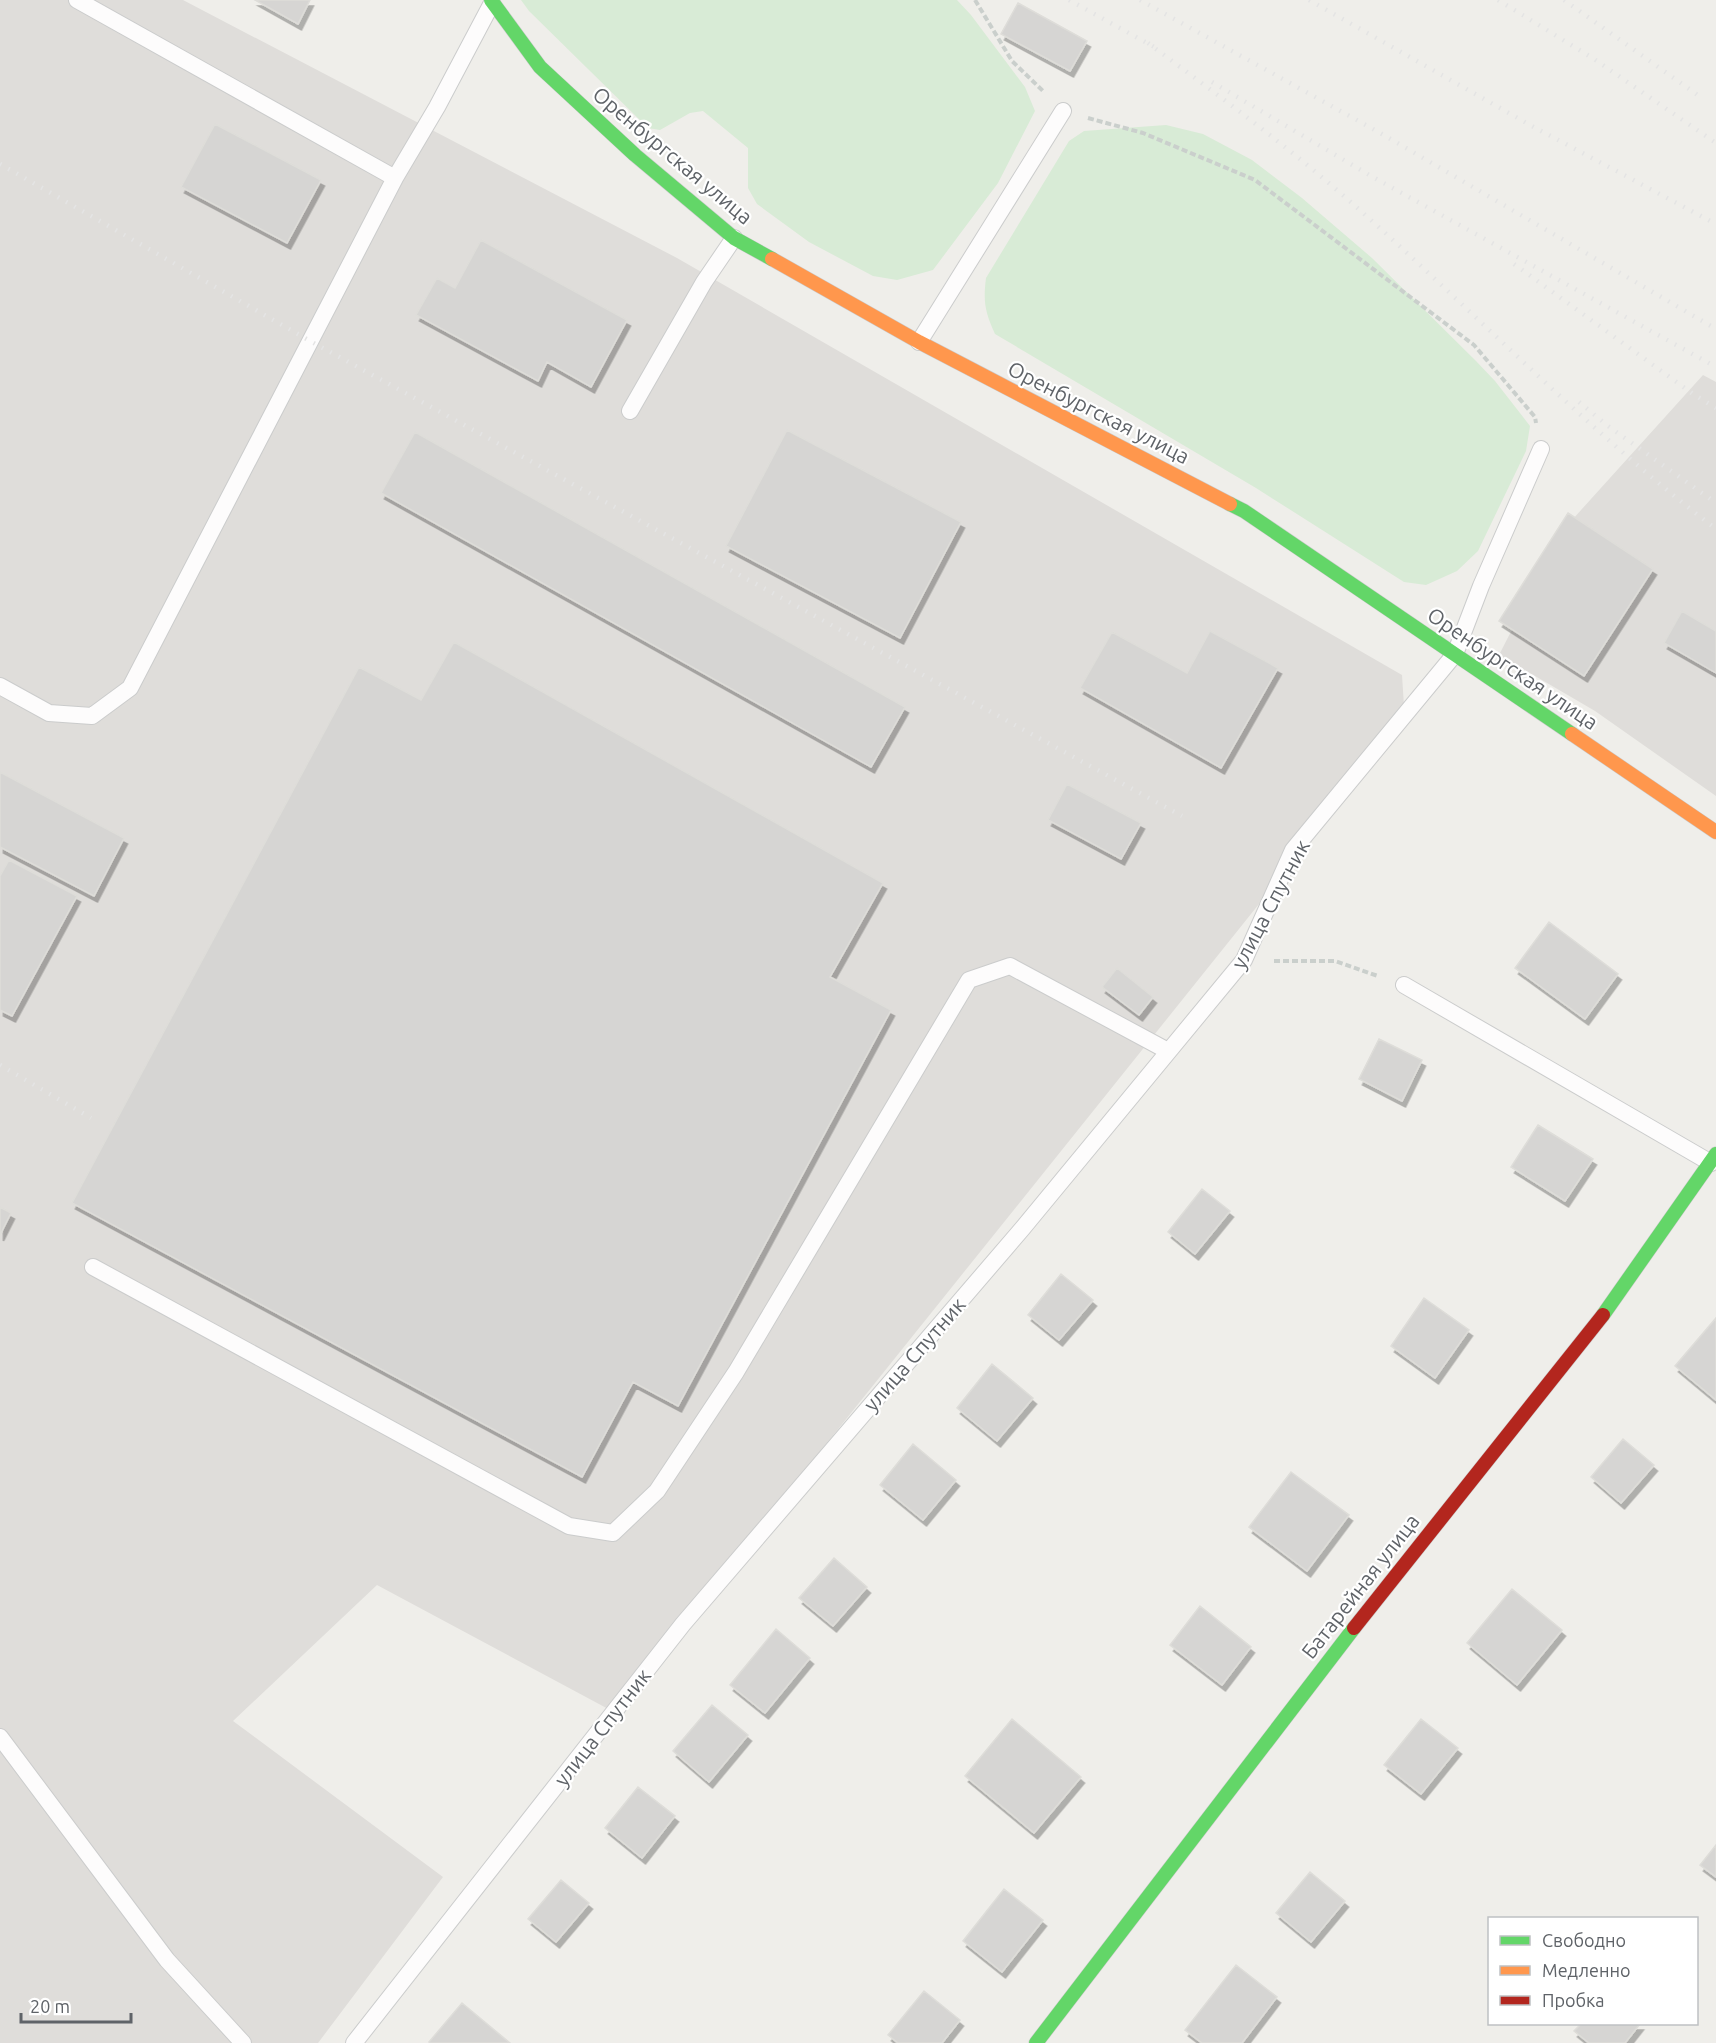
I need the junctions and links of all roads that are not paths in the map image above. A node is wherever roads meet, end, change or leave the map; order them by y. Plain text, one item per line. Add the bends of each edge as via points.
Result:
1 (77, 0) edge
2 (492, 2) edge
3 (1063, 111) road end
4 (395, 178) junction
5 (735, 238) junction
6 (919, 342) junction
7 (630, 411) dead end
8 (1541, 449) road end
9 (1455, 654) junction
10 (0, 686) edge
11 (1716, 832) edge
12 (1404, 985) road end
13 (1168, 1051) junction
14 (1714, 1159) edge
15 (93, 1267) dead end
16 (0, 1737) edge
17 (243, 2043) edge
18 (354, 2043) edge
19 (1036, 2043) edge

1 - 4 lane
2 - 4 lane
2 - 5 street, Оренбургская улица via 540,67 635,155
3 - 6 lane
4 - 10 lane via 130,688 92,716 49,713
5 - 6 street, Оренбургская улица
5 - 7 lane via 704,282
6 - 9 street, Оренбургская улица via 1244,511
8 - 9 lane, улица Спутник
9 - 11 street, Оренбургская улица
9 - 13 lane, улица Спутник via 1293,850 1244,960
12 - 14 lane
13 - 15 lane via 1010,966 969,980 736,1372 657,1491 613,1533 569,1526
13 - 18 lane, улица Спутник via 1022,1229 683,1624
14 - 19 street, Батарейная улица via 1606,1311 1310,1683
16 - 17 lane via 168,1960

